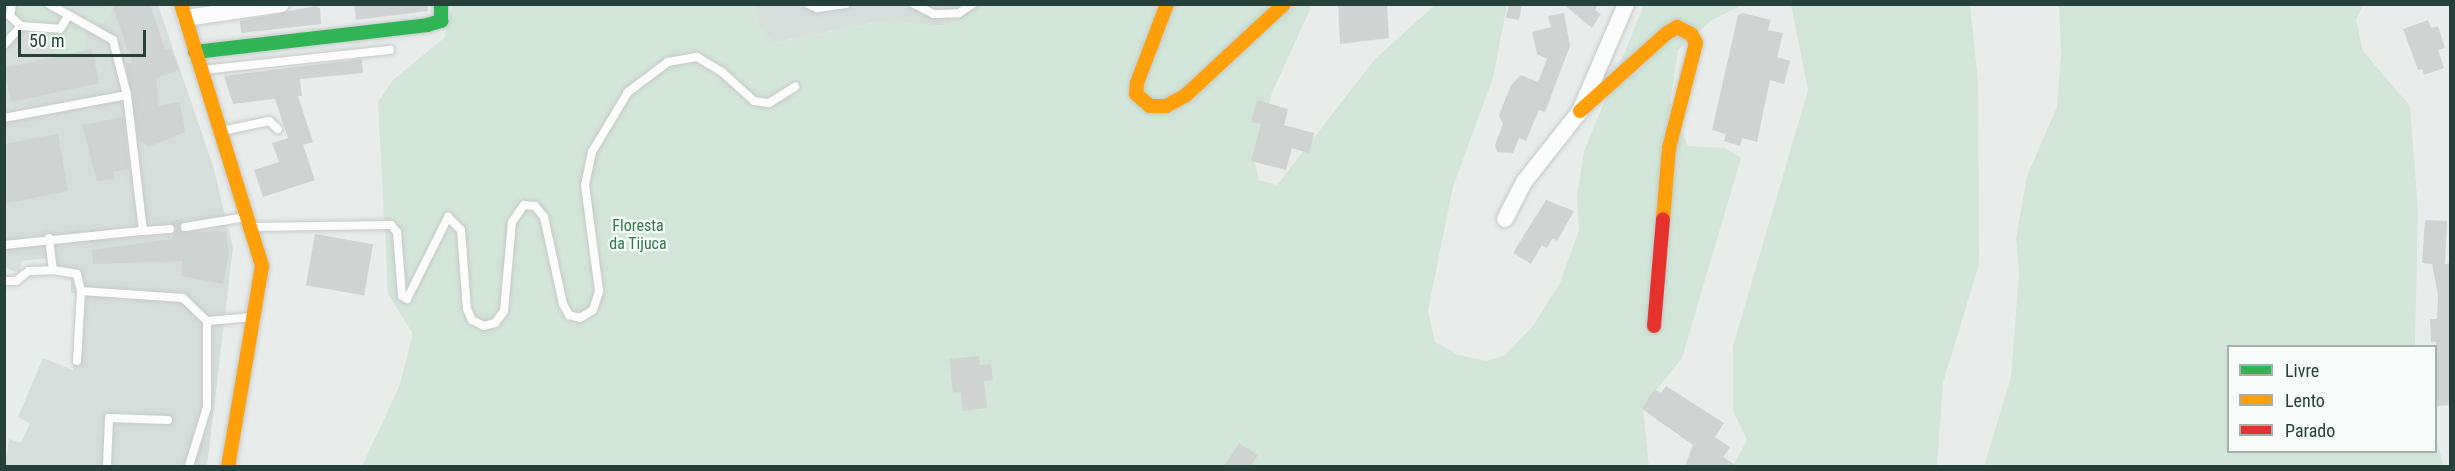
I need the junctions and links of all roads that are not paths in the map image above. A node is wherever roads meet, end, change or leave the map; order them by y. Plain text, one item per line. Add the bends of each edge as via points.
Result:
1 (12, 4) edge
2 (49, 4) edge
3 (281, 4) edge
4 (441, 4) edge
5 (808, 4) edge
6 (846, 4) edge
7 (914, 4) edge
8 (973, 4) edge
9 (1167, 4) edge
10 (1284, 4) edge
11 (1626, 4) edge
12 (185, 8) edge
13 (67, 18) junction
14 (13, 23) edge
15 (4, 45) edge
16 (390, 50) dead end
17 (195, 52) junction
18 (201, 70) junction
19 (795, 87) dead end
20 (127, 95) junction
21 (1580, 111) junction
22 (4, 118) edge
23 (278, 129) dead end
24 (221, 131) junction
25 (1505, 219) dead end
26 (250, 222) junction
27 (185, 227) dead end
28 (170, 229) dead end
29 (143, 231) junction
30 (50, 238) junction
31 (4, 245) edge
32 (53, 270) junction
33 (4, 281) edge
34 (81, 291) junction
35 (256, 316) junction
36 (207, 321) junction
37 (1654, 326) dead end
38 (77, 361) dead end
39 (168, 420) dead end
40 (107, 466) edge
41 (189, 466) edge
42 (228, 466) edge

1 - 14 lane via 8,12
2 - 13 lane
3 - 12 street
4 - 17 street via 441,21 427,25
5 - 6 lane via 817,8
7 - 8 lane via 934,14 959,13
9 - 10 street via 1137,82 1136,94 1150,106 1166,106 1185,96
11 - 21 street
12 - 17 street
13 - 14 lane via 60,29
13 - 20 lane via 94,26 113,40
14 - 15 lane
16 - 18 lane
17 - 18 street
18 - 24 street
19 - 26 lane via 769,103 754,101 722,72 697,57 668,62 628,92 592,152 585,185 599,291 593,310 580,318 569,315 563,304 544,217 535,206 524,205 512,222 504,311 495,323 484,326 471,320 466,309 461,230 448,217 407,299 402,296 397,232 391,225
20 - 22 lane
20 - 29 lane
21 - 25 street via 1524,182
21 - 37 street via 1667,33 1677,27 1691,33 1696,43 1669,148
23 - 24 lane via 269,121
24 - 26 street
26 - 27 lane
26 - 35 street via 262,266
28 - 29 lane
29 - 30 lane
30 - 31 lane
30 - 32 lane
32 - 33 lane via 29,271 16,281
32 - 34 lane via 77,274
34 - 36 lane via 183,298
34 - 38 lane
35 - 36 lane
35 - 42 street
36 - 41 lane via 207,407
39 - 40 lane via 109,418

